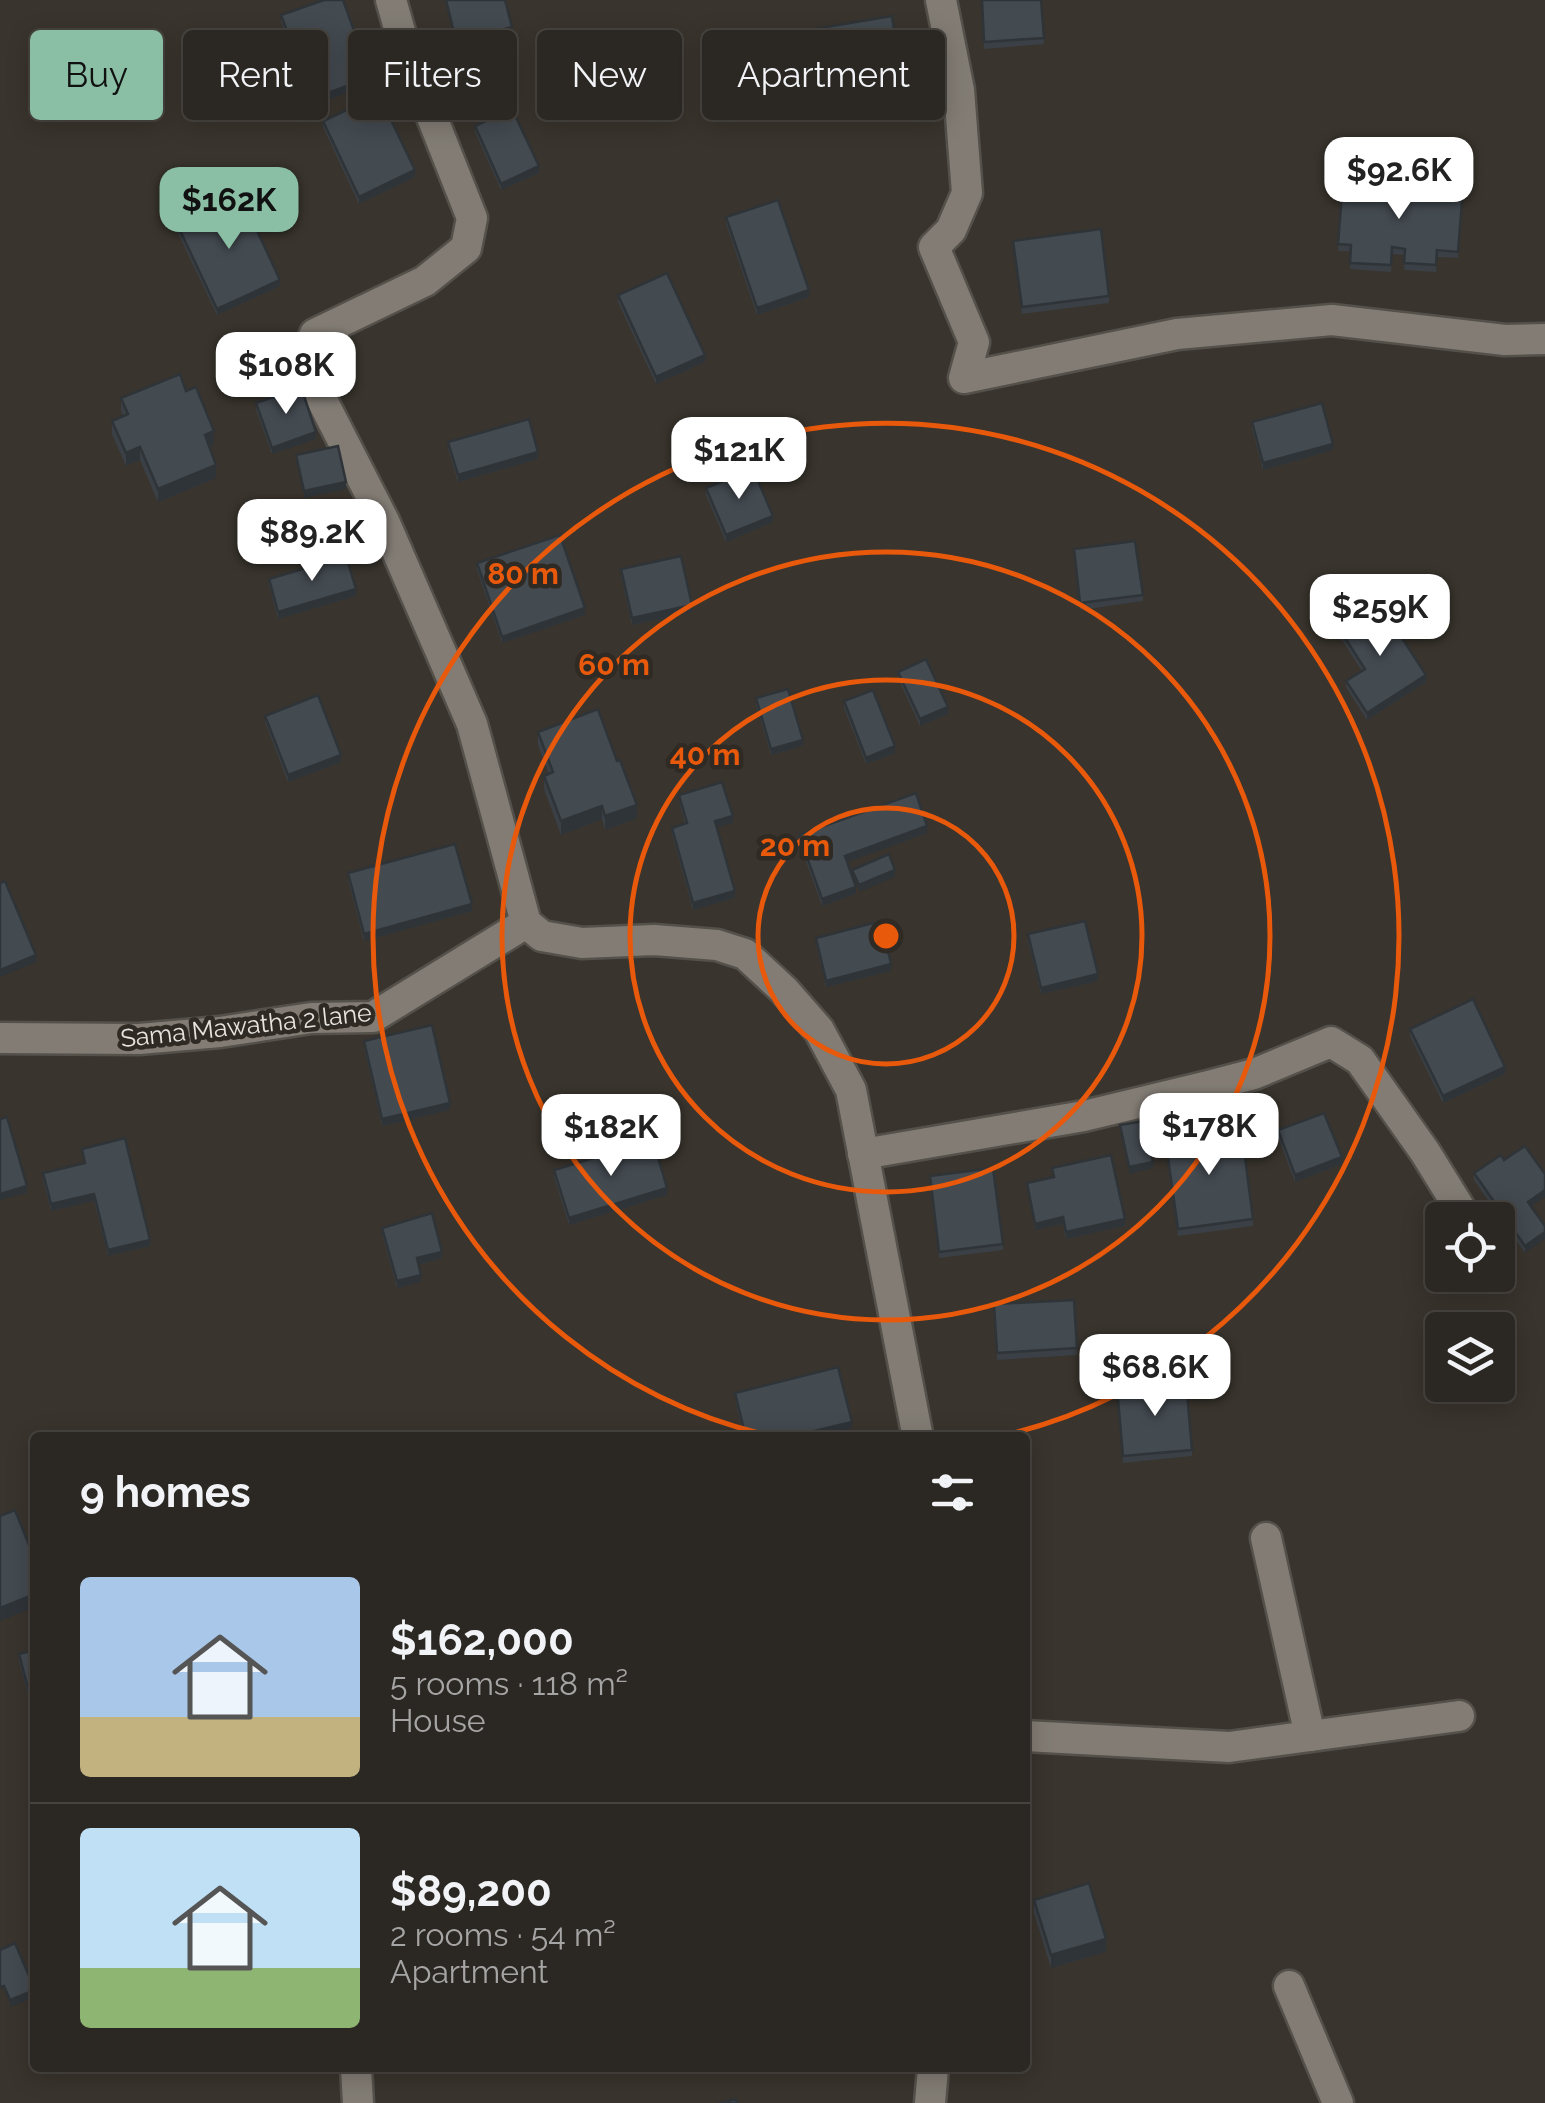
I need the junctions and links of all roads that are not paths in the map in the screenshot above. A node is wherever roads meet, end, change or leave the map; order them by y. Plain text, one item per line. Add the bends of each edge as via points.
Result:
1 (392, 0) edge
2 (941, 0) edge
3 (1545, 339) edge
4 (526, 922) junction
5 (0, 1038) edge
6 (863, 1154) junction
7 (1456, 1202) edge
8 (917, 1432) edge
9 (1266, 1538) dead end
10 (1459, 1716) dead end
11 (1030, 1736) edge
12 (1310, 1736) junction
13 (1289, 1986) dead end
14 (356, 2072) edge
15 (933, 2072) edge
16 (358, 2103) edge
17 (930, 2103) edge
18 (1338, 2103) edge

1 - 4 street via 405,50 472,218 466,248 425,281 315,334 304,363 384,521 472,724
2 - 3 street via 959,90 967,192 952,230 934,247 974,342 964,378 1177,334 1332,320
4 - 5 street, Sama Mawatha 2 lane via 373,1018 311,1018 138,1039
4 - 6 street via 542,936 582,942 654,940 744,954 819,1030 850,1090
6 - 7 street via 1173,1095 1254,1074 1331,1042 1360,1060
6 - 8 street
9 - 12 street
10 - 12 street
11 - 12 street via 1229,1747
13 - 18 street
14 - 16 street
15 - 17 street

